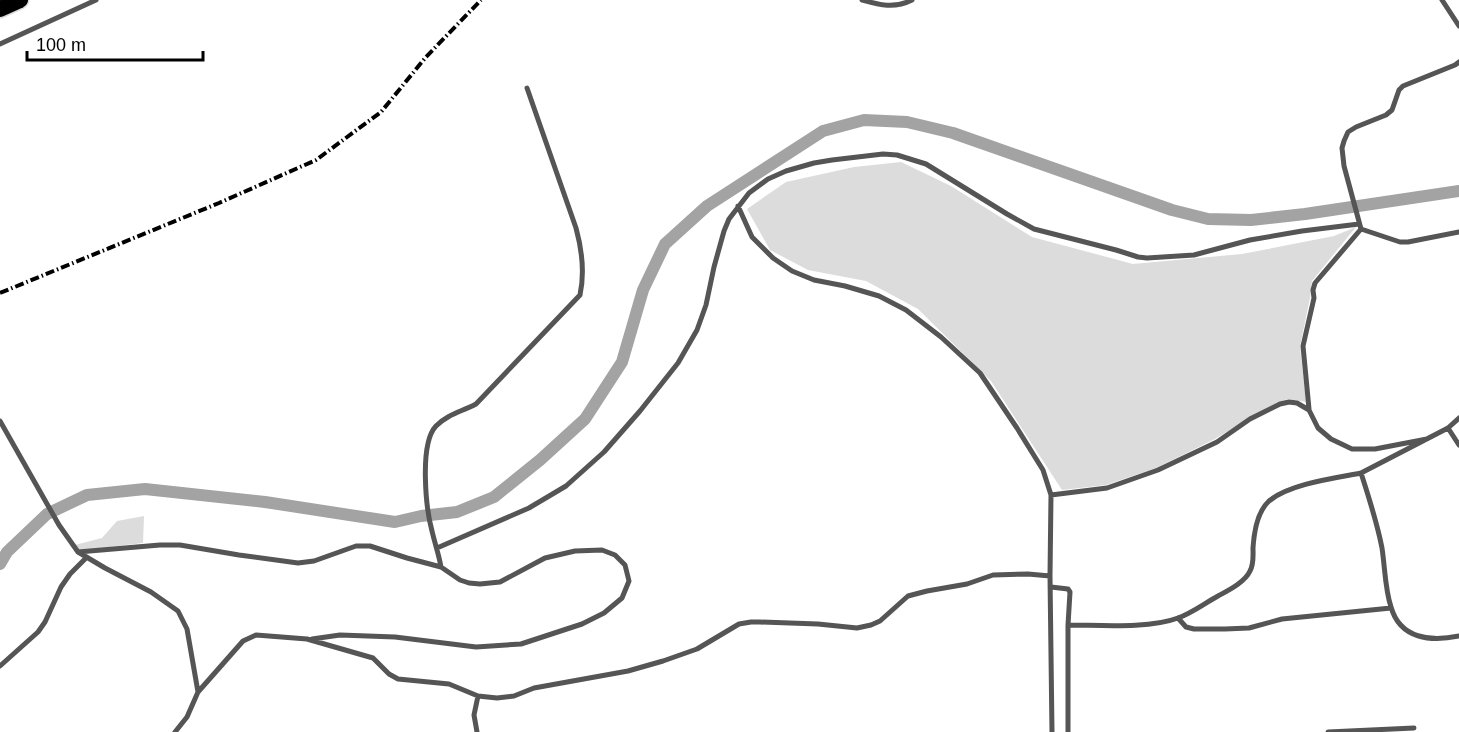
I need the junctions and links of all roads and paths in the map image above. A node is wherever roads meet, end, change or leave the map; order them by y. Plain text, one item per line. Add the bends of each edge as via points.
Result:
1 (20, 0) edge
2 (96, 0) edge
3 (862, 0) edge
4 (912, 0) edge
5 (1442, 0) edge
6 (0, 9) edge
7 (1459, 26) edge
8 (0, 44) edge
9 (1459, 62) edge
10 (527, 88) dead end
11 (738, 206) junction
12 (1360, 227) junction
13 (1459, 232) edge
14 (1308, 410) junction
15 (1459, 418) edge
16 (0, 421) edge
17 (1448, 428) junction
18 (1427, 439) junction
19 (1459, 445) edge
20 (1361, 473) junction
21 (1051, 495) junction
22 (437, 548) junction
23 (78, 552) junction
24 (86, 558) junction
25 (441, 567) junction
26 (1050, 576) junction
27 (1051, 587) junction
28 (1391, 608) junction
29 (1178, 618) junction
30 (1068, 625) junction
31 (1459, 636) edge
32 (307, 639) junction
33 (0, 666) edge
34 (198, 692) junction
35 (478, 696) junction
36 (1414, 728) dead end
37 (1391, 731) edge
38 (176, 732) edge
39 (477, 732) edge
40 (1052, 732) edge
41 (1068, 732) edge
42 (1328, 732) edge

1 - 6 highway
2 - 8 lane
3 - 4 lane via 894,6
5 - 7 lane
9 - 12 lane via 1403,86 1392,110 1348,132 1342,148 1344,166
10 - 22 lane via 581,245 580,295 476,404 445,417 433,429 425,460 428,506
11 - 12 lane via 768,179 786,171 883,153 926,164 1034,228 1138,257 1194,255 1302,231
11 - 21 lane via 752,237 792,271 879,296 941,336 980,373 1043,470
11 - 22 lane via 724,231 697,330 678,363 604,452 566,486 529,508
12 - 13 lane via 1400,242
12 - 14 lane via 1313,286 1304,346
14 - 18 lane via 1318,428 1352,449 1375,449
14 - 21 lane via 1297,403 1280,404 1217,442 1158,470 1107,488
15 - 17 lane
16 - 23 lane
17 - 18 lane
17 - 19 lane
18 - 20 lane
20 - 28 lane via 1382,548
20 - 29 lane via 1286,490 1269,501 1260,512 1252,563 1245,578
21 - 26 lane
22 - 25 lane
23 - 24 lane
23 - 25 lane via 180,545 298,563 356,546 370,546
24 - 33 lane via 61,587 38,632
24 - 34 lane via 178,611 187,629
25 - 32 lane via 469,583 500,582 545,558 602,550 625,565 629,581 622,598 604,613 521,644 476,648 395,637 340,635
26 - 27 lane
26 - 35 lane via 993,575 918,593 908,596 871,625 751,621 690,652 628,671 544,686 504,698
27 - 30 lane via 1070,592
27 - 40 lane
28 - 29 lane via 1282,619 1249,628 1194,629
28 - 31 lane via 1396,620 1418,636
29 - 30 lane via 1134,626
30 - 41 lane
32 - 34 lane via 263,634 250,637
32 - 35 lane via 373,658 398,679 449,684
34 - 38 lane
35 - 39 lane via 474,715
36 - 37 lane
37 - 42 lane

